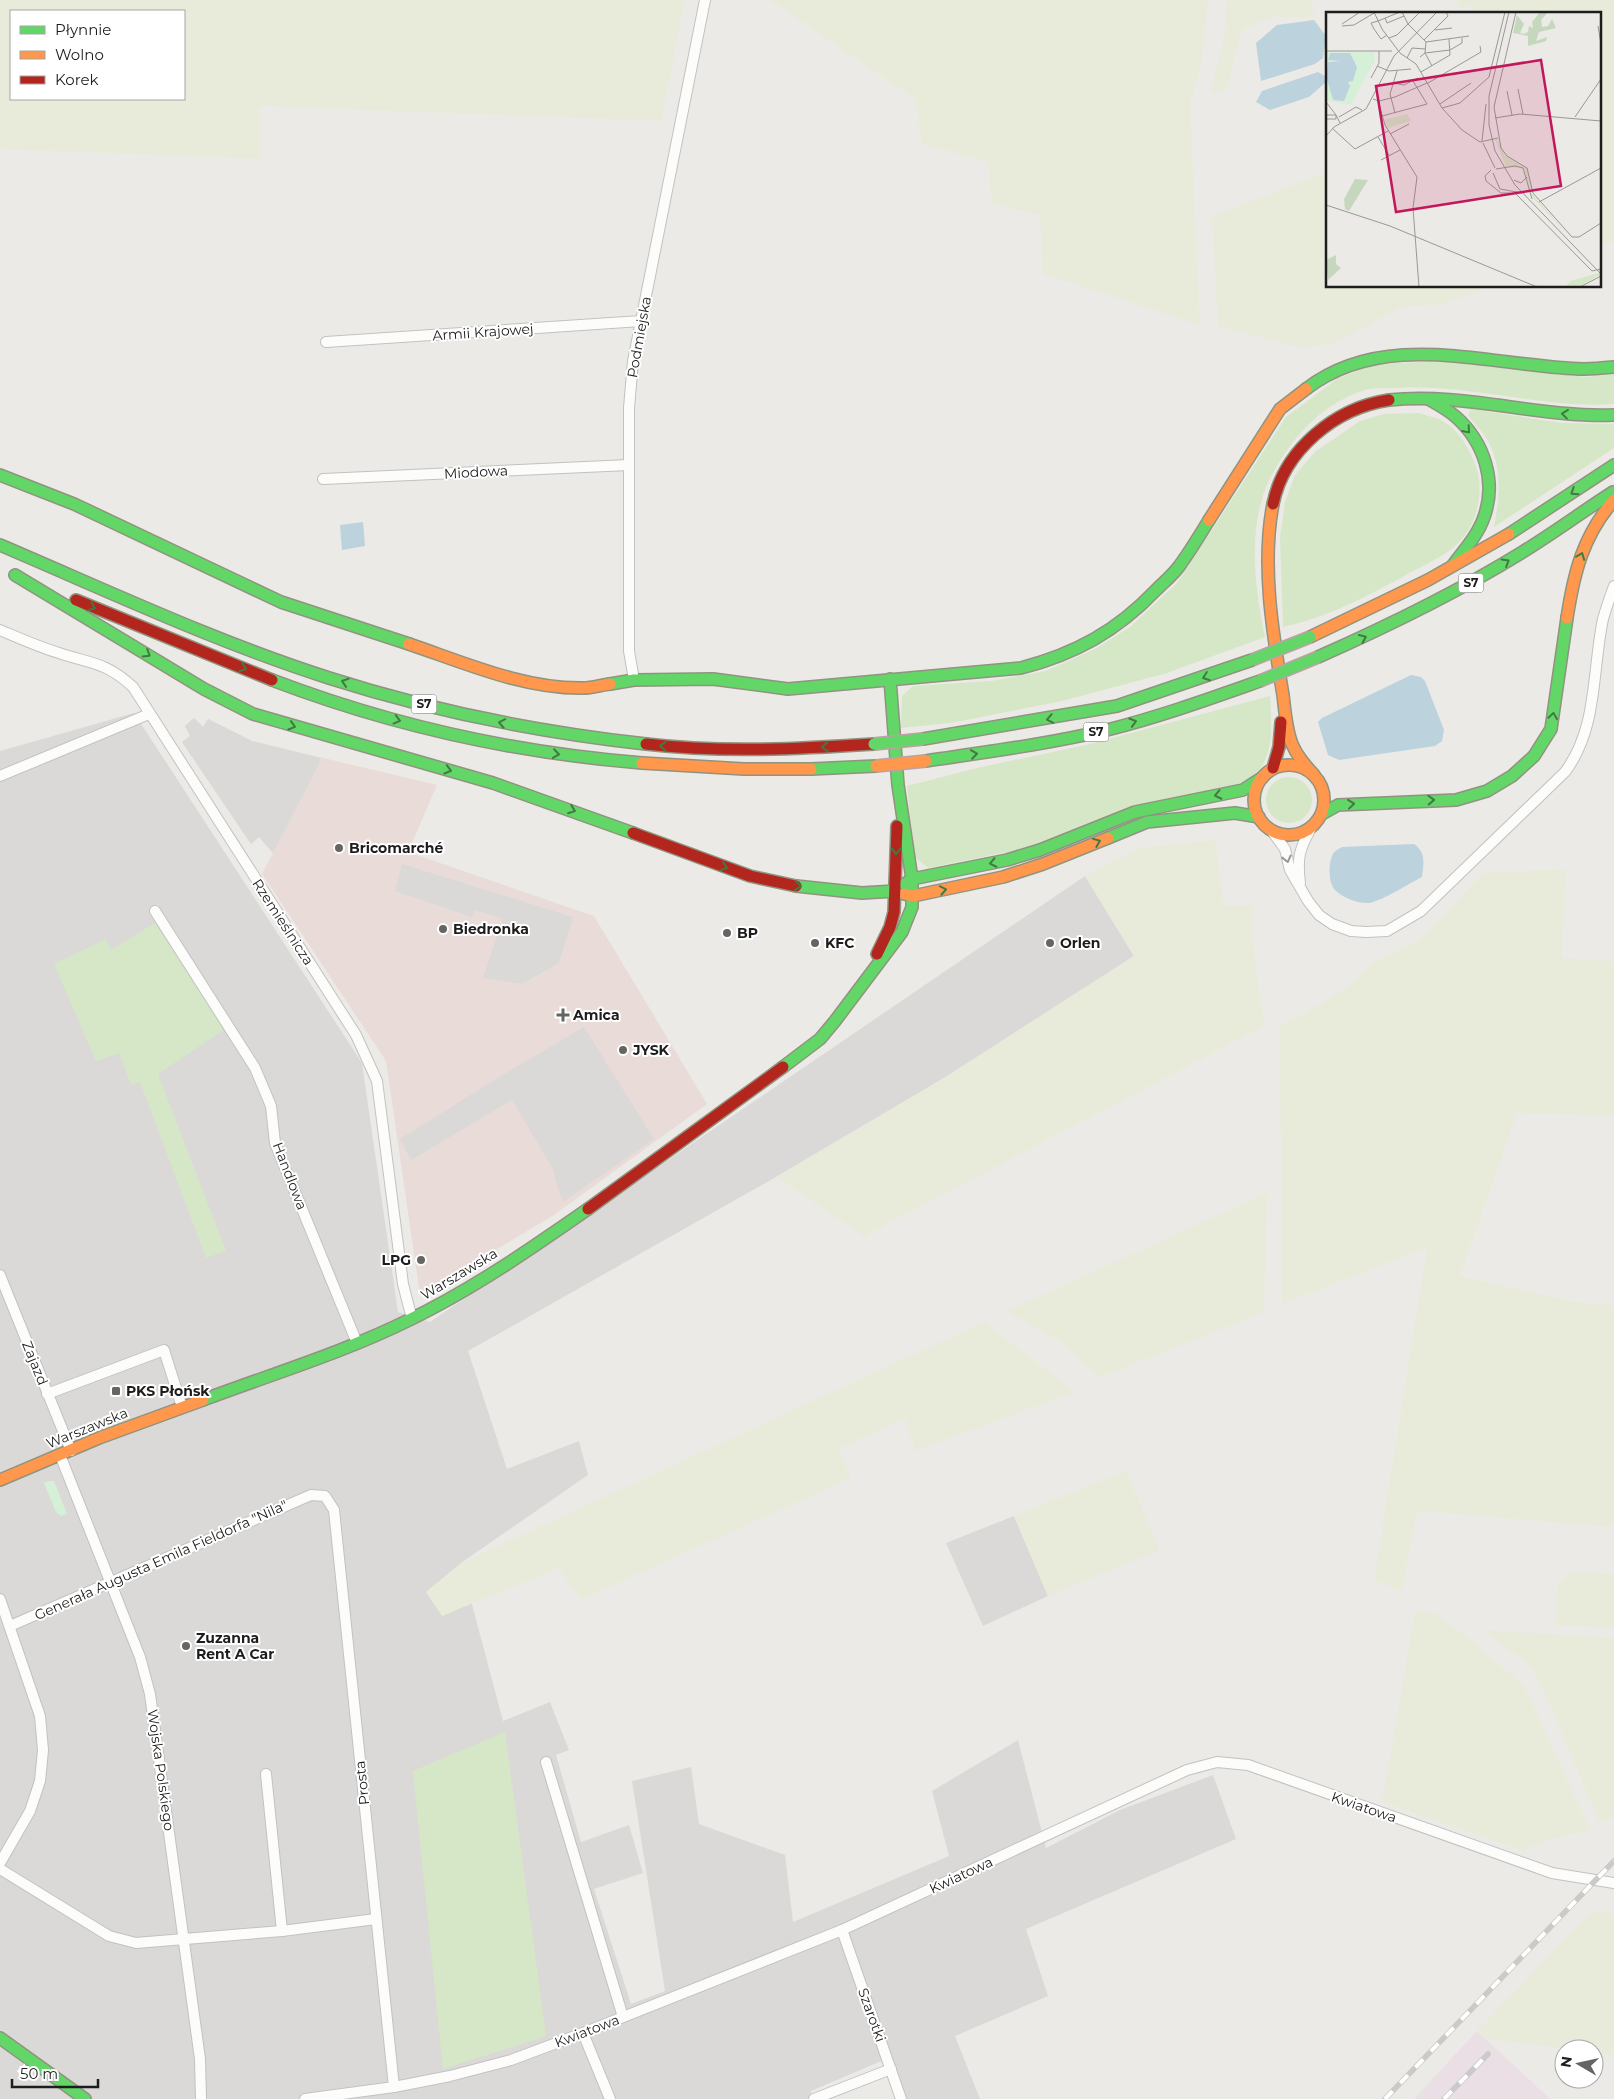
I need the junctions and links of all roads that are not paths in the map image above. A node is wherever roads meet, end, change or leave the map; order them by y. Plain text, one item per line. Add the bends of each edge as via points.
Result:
1 (705, 0) edge
2 (641, 321) junction
3 (326, 342) dead end
4 (1614, 367) edge
5 (1429, 400) junction
6 (1614, 415) edge
7 (1614, 465) edge
8 (629, 466) junction
9 (0, 475) edge
10 (323, 479) dead end
11 (1614, 491) edge
12 (1614, 500) edge
13 (0, 546) edge
14 (1449, 570) junction
15 (1614, 586) edge
16 (0, 630) edge
17 (890, 679) junction
18 (634, 680) junction
19 (1283, 703) junction
20 (149, 714) junction
21 (1273, 768) junction
22 (1314, 775) junction
23 (0, 776) edge
24 (1262, 777) junction
25 (898, 785) junction
26 (1322, 814) junction
27 (1259, 817) junction
28 (1311, 828) junction
29 (1271, 830) junction
30 (912, 879) junction
31 (1301, 889) junction
32 (895, 892) junction
33 (913, 896) junction
34 (155, 911) dead end
35 (864, 980) junction
36 (0, 1275) edge
37 (412, 1319) junction
38 (357, 1343) junction
39 (47, 1394) junction
40 (182, 1407) junction
41 (65, 1453) junction
42 (0, 1480) edge
43 (311, 1495) joint
44 (110, 1583) junction
45 (0, 1599) edge
46 (10, 1626) junction
47 (546, 1762) dead end
48 (266, 1774) dead end
49 (0, 1863) edge
50 (0, 1869) edge
51 (1614, 1883) edge
52 (376, 1919) junction
53 (842, 1930) junction
54 (282, 1931) junction
55 (184, 1940) junction
56 (623, 2017) junction
57 (583, 2033) junction
58 (0, 2038) edge
59 (891, 2069) junction
60 (394, 2087) junction
61 (85, 2099) edge
62 (201, 2099) edge
63 (305, 2099) edge
64 (610, 2099) edge
65 (814, 2099) edge
66 (901, 2099) edge

1 - 2 street, Podmiejska
2 - 3 street, Armii Krajowej
2 - 8 street, Podmiejska via 632,379
4 - 17 main road via 1584,368 1423,353 1385,356 1341,368 1315,382 1280,409 1179,567 1136,611 1109,631 1052,660 1021,668
6 -> 5 main road via 1579,415 1476,402
5 -> 14 main road via 1455,416 1475,439 1484,455 1491,489 1483,519
5 - 19 main road via 1382,401 1345,414 1313,436 1278,486 1267,532
7 -> 14 main road, S7
8 - 10 street, Miodowa
8 - 18 street, Podmiejska via 628,651
9 - 18 main road via 74,504 280,602 502,676 584,688
32 -> 11 main road, S7, bridge via 838,891 750,876 528,794 253,714 204,689 11,574 200,652 355,709 493,743 650,766 809,770 926,761 1086,735 1260,681 1368,636 1471,583
26 -> 12 main road via 1338,805 1456,800 1473,796 1509,779 1529,763 1551,729 1578,563 1595,527
14 -> 13 main road, S7, bridge via 1310,637 1117,706 923,739 800,749 710,749 554,732 497,722 366,689 292,665
15 - 31 street via 1603,619 1583,741 1570,765 1551,786 1421,911 1387,931 1350,931 1332,924 1320,915
16 - 20 street, Rzemieślnicza via 117,673 133,687
17 - 18 main road via 788,689 713,679
17 - 25 main road
19 - 21 main road via 1279,747
19 - 22 main road via 1291,743 1300,760
20 - 23 street
20 - 37 street, Rzemieślnicza via 356,1035 377,1081 404,1284
21 - 22 main road via 1295,765
21 - 24 main road
22 - 26 main road via 1324,793
24 - 27 main road via 1254,796
24 -> 30 main road via 1243,790 1135,812 1007,860
25 - 30 main road
25 -> 32 main road
26 - 28 main road
27 - 29 main road
33 -> 27 main road via 1019,872 1148,822 1235,813
28 - 29 main road via 1291,835
28 - 31 street via 1300,848 1298,869
29 -> 31 street via 1285,849 1290,870
30 - 32 main road
30 - 33 main road
32 - 33 main road
32 - 35 main road via 890,927
33 - 35 main road via 902,932
34 - 38 street, Handlowa via 255,1068 271,1106 275,1143
35 - 37 main road, Warszawska via 820,1039 756,1088 565,1225 484,1278
36 - 39 street, Zajazd
37 - 38 main road, Warszawska
38 - 40 main road, Warszawska
39 - 40 street via 164,1350
39 - 41 street, Zajazd
40 - 41 main road, Warszawska
41 - 42 main road, Warszawska
41 - 44 street, Wojska Polskiego
43 - 44 street, Generała Augusta Emila Fieldorfa "Nila"
43 - 52 street, Prosta via 325,1496 334,1510
44 - 46 street, Generała Augusta Emila Fieldorfa "Nila"
44 - 55 street, Wojska Polskiego via 140,1657 150,1694
45 - 46 street
46 - 49 street via 40,1716 43,1750 40,1780 30,1811
47 - 56 street
48 - 54 street
50 - 55 street via 109,1936 136,1943
51 - 53 street, Kwiatowa via 1552,1873 1248,1765 1217,1762 1187,1770
52 - 54 street
52 - 60 street, Prosta
53 - 56 street, Kwiatowa
53 - 59 street, Szarotki
54 - 55 street
55 - 62 street, Wojska Polskiego via 200,2059
56 - 57 street, Kwiatowa
57 - 60 street, Kwiatowa via 511,2060
57 - 64 street
58 - 61 main road
59 - 65 street
59 - 66 street, Szarotki
60 - 63 street, Kwiatowa

